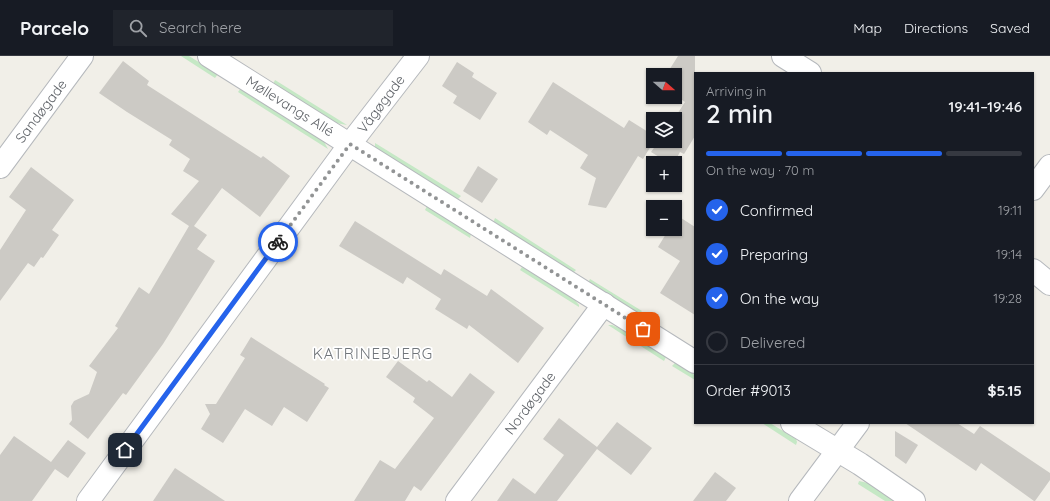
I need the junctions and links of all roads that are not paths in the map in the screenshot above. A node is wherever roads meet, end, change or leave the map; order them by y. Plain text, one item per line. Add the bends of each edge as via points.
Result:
1 (82, 56) edge
2 (209, 56) edge
3 (418, 56) edge
4 (783, 56) edge
5 (808, 72) edge
6 (350, 144) junction
7 (1050, 166) edge
8 (0, 167) edge
9 (1034, 188) edge
10 (1034, 271) edge
11 (1050, 284) edge
12 (604, 304) junction
13 (694, 361) edge
14 (794, 424) edge
15 (857, 424) edge
16 (837, 451) junction
17 (88, 501) edge
18 (457, 501) edge
19 (800, 501) edge
20 (914, 501) edge

1 - 8 street, Sandøgade
2 - 6 street, Møllevangs Allé
3 - 6 street, Vågøgade
4 - 5 street
6 - 12 street, Møllevangs Allé
6 - 17 street, Vågøgade
7 - 9 street
10 - 11 street
12 - 13 street, Møllevangs Allé
12 - 18 street, Nordøgade
14 - 16 street
15 - 16 street
16 - 19 street
16 - 20 street

